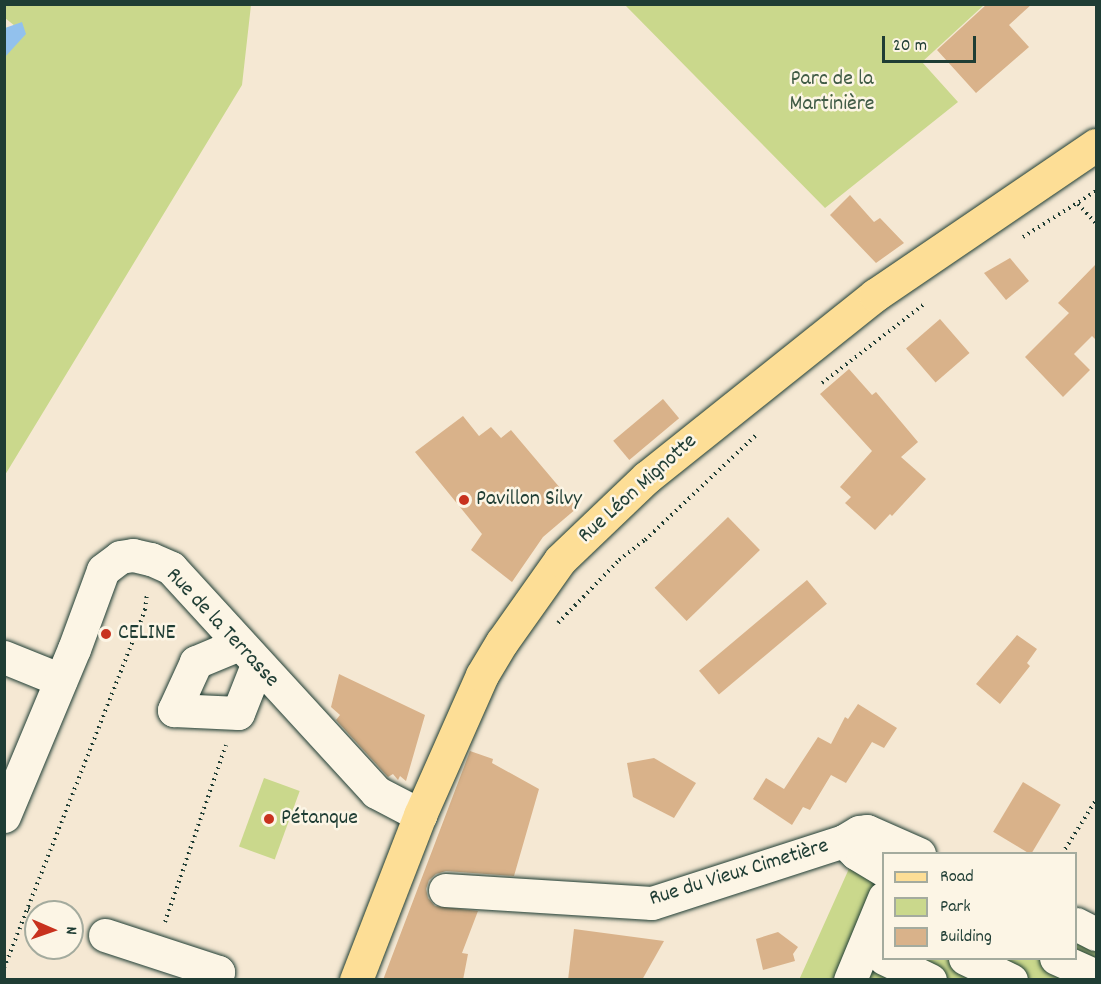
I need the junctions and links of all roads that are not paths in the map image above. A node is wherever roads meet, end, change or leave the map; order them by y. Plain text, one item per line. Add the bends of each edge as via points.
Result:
1 (1096, 145) edge
2 (248, 655) junction
3 (4, 657) edge
4 (61, 680) junction
5 (420, 815) junction
6 (4, 816) edge
7 (844, 841) junction
8 (914, 852) edge
9 (882, 869) edge
10 (445, 890) dead end
11 (881, 912) edge
12 (1077, 924) edge
13 (1096, 934) edge
14 (105, 935) dead end
15 (877, 955) edge
16 (888, 960) edge
17 (969, 960) edge
18 (1060, 960) edge
19 (1096, 976) edge
20 (215, 980) edge
21 (356, 980) edge
22 (850, 980) edge
23 (930, 980) edge
24 (1011, 980) edge

1 - 5 main road, Rue Léon Mignotte via 875,295 647,477 560,560 482,675
2 - 2 street via 196,662 174,710 238,713
2 - 4 street, Rue de la Terrasse via 171,568 133,555 120,557 103,570
2 - 5 street, Rue de la Terrasse via 376,792
3 - 4 street
4 - 6 street, Rue de la Terrasse
5 - 21 main road, Rue Léon Mignotte
7 - 8 street, Rue du Vieux Cimetière via 867,831
7 - 9 street
7 - 10 street, Rue du Vieux Cimetière via 652,903
11 - 15 street
12 - 13 street
14 - 20 street via 218,972
15 - 22 street
16 - 23 street
17 - 24 street
18 - 19 street

